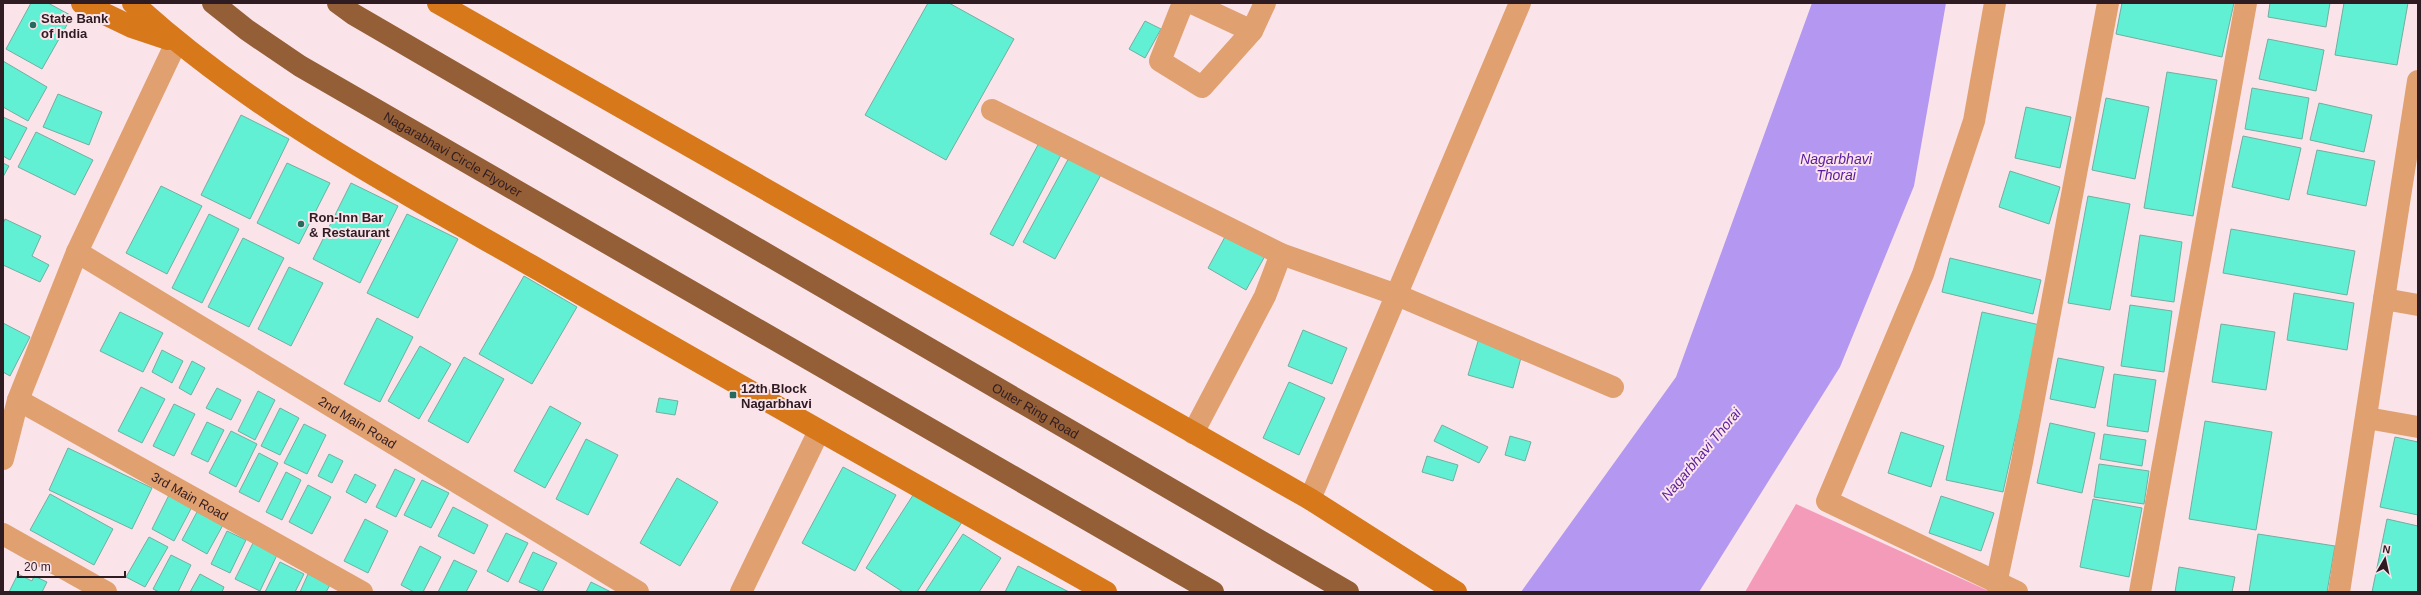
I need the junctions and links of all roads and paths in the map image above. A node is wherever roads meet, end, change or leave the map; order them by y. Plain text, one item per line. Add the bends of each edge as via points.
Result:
1 (82, 3) edge
2 (133, 3) edge
3 (213, 3) edge
4 (338, 3) edge
5 (438, 3) edge
6 (1183, 3) edge
7 (1192, 3) edge
8 (1264, 3) edge
9 (1520, 3) edge
10 (1996, 3) edge
11 (2108, 3) edge
12 (2246, 3) edge
13 (1252, 32) junction
14 (176, 43) junction
15 (2418, 81) edge
16 (992, 110) dead end
17 (77, 252) junction
18 (1281, 254) junction
19 (1397, 295) junction
20 (2384, 298) junction
21 (2418, 305) edge
22 (1613, 387) dead end
23 (18, 400) junction
24 (2367, 418) junction
25 (2418, 427) edge
26 (819, 431) junction
27 (1193, 433) junction
28 (3, 460) edge
29 (1310, 499) junction
30 (3, 534) edge
31 (1996, 584) junction
32 (106, 592) edge
33 (362, 592) edge
34 (638, 592) edge
35 (741, 592) edge
36 (1106, 592) edge
37 (1213, 592) edge
38 (1348, 592) edge
39 (1456, 592) edge
40 (2017, 592) edge
41 (2140, 592) edge
42 (2339, 592) edge

1 - 14 street via 132,27
2 - 14 street
3 - 37 highway, Nagarabhavi Circle Flyover via 300,66
4 - 38 highway, Outer Ring Road
5 - 27 street
6 - 13 street via 1160,62 1202,87
7 - 13 street
8 - 13 street
9 - 19 street
10 - 31 street via 1974,121 1923,274 1827,501
11 - 31 street via 2022,462
12 - 41 street
14 - 17 street
14 - 26 street via 252,99 376,176
15 - 20 street
16 - 18 street
17 - 23 street
17 - 34 street, 2nd Main Road
18 - 19 street
18 - 27 street via 1265,296
19 - 22 street
19 - 29 street
20 - 21 street
20 - 24 street
23 - 28 street
23 - 33 street, 3rd Main Road
24 - 25 street
24 - 42 street
26 - 35 street
26 - 36 street
27 - 29 street
29 - 39 street
30 - 32 street
31 - 40 street

